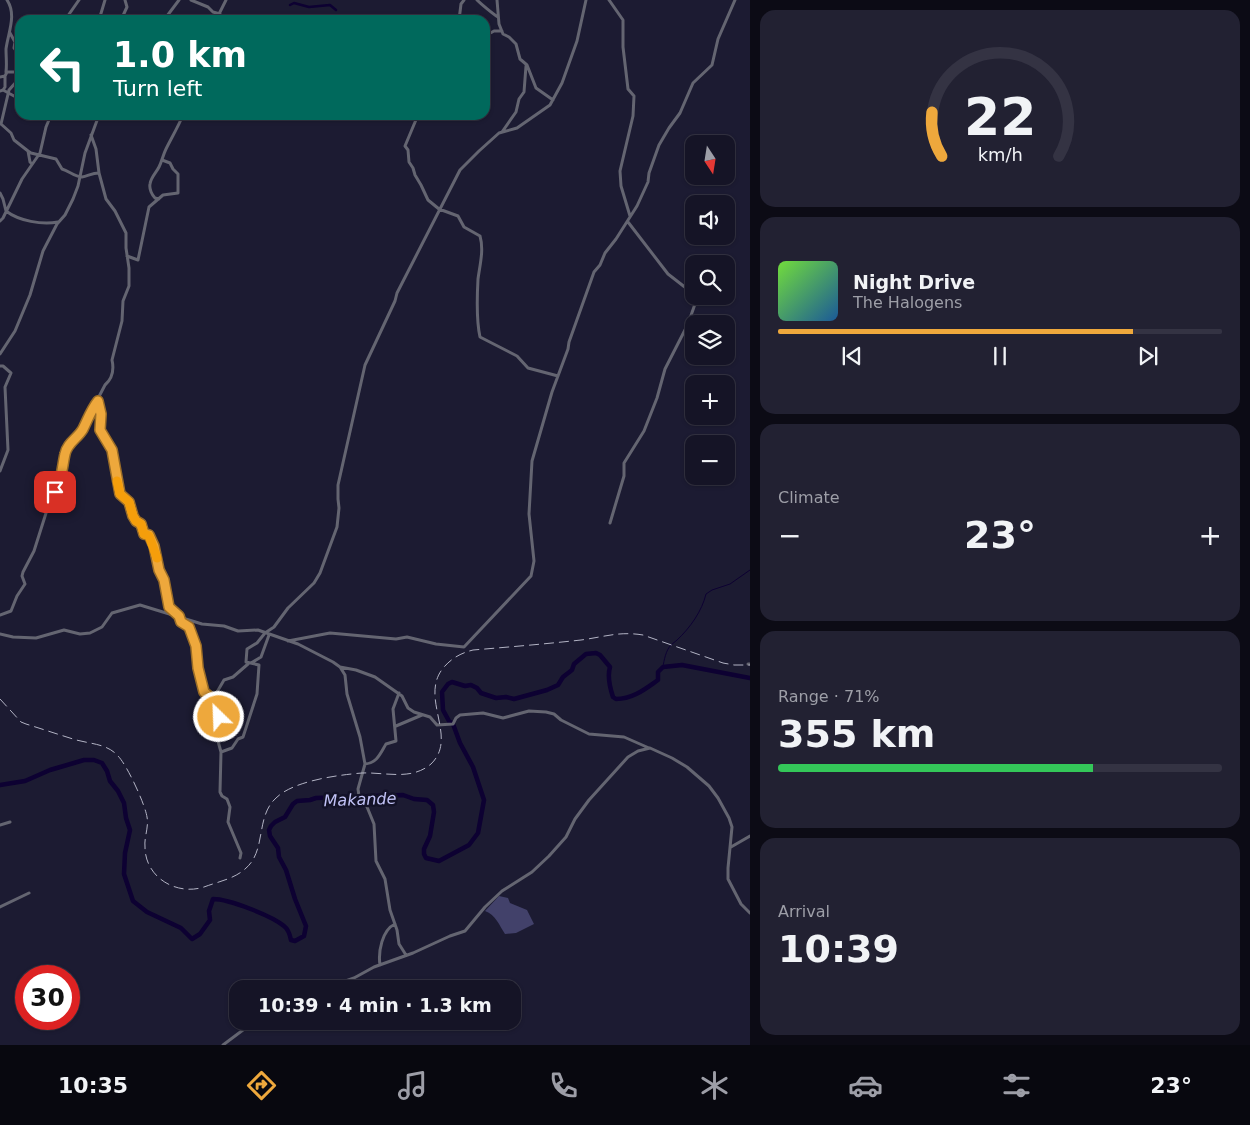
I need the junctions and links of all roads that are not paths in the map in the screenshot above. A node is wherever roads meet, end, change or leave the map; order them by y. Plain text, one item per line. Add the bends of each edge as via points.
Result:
1 (7, 0) edge
2 (79, 0) edge
3 (105, 0) edge
4 (125, 0) edge
5 (179, 0) edge
6 (190, 0) edge
7 (226, 0) edge
8 (464, 0) edge
9 (477, 0) edge
10 (497, 0) edge
11 (586, 0) edge
12 (609, 0) edge
13 (735, 0) edge
14 (220, 14) joint
15 (69, 15) edge
16 (100, 15) edge
17 (123, 15) edge
18 (168, 15) edge
19 (459, 15) edge
20 (499, 17) junction
21 (502, 31) junction
22 (10, 33) junction
23 (490, 33) edge
24 (15, 42) edge
25 (527, 65) junction
26 (15, 71) edge
27 (6, 73) junction
28 (0, 77) edge
29 (15, 84) edge
30 (1, 90) edge
31 (8, 94) junction
32 (15, 95) edge
33 (553, 100) junction
34 (49, 120) edge
35 (97, 120) edge
36 (181, 120) edge
37 (416, 120) edge
38 (510, 121) junction
39 (0, 124) edge
40 (513, 129) junction
41 (502, 132) junction
42 (91, 135) junction
43 (28, 151) junction
44 (40, 154) junction
45 (162, 160) junction
46 (32, 164) junction
47 (99, 173) junction
48 (80, 177) junction
49 (0, 194) edge
50 (159, 199) junction
51 (439, 209) junction
52 (6, 211) junction
53 (630, 217) junction
54 (0, 221) edge
55 (60, 221) junction
56 (628, 222) junction
57 (127, 256) junction
58 (0, 354) edge
59 (0, 366) edge
60 (558, 376) junction
61 (98, 401) junction
62 (0, 471) edge
63 (610, 523) dead end
64 (0, 615) edge
65 (180, 618) junction
66 (0, 634) edge
67 (267, 634) junction
68 (288, 640) junction
69 (250, 664) junction
70 (340, 667) junction
71 (399, 693) junction
72 (213, 699) junction
73 (422, 715) junction
74 (396, 726) junction
75 (650, 748) junction
76 (221, 752) junction
77 (365, 764) junction
78 (10, 822) dead end
79 (0, 825) edge
80 (750, 836) edge
81 (730, 848) junction
82 (240, 858) dead end
83 (29, 893) dead end
84 (0, 907) edge
85 (750, 913) edge
86 (395, 924) junction
87 (406, 955) junction
88 (380, 965) junction
89 (348, 980) edge
90 (243, 1030) edge
91 (223, 1045) edge

1 - 22 street via 13,19
2 - 15 street
3 - 16 street
4 - 17 street via 127,7
5 - 18 street
6 - 14 street
7 - 14 street
8 - 19 street
9 - 20 street
10 - 20 street
11 - 33 street via 577,41
12 - 53 street via 623,20 628,89 634,96 633,116 620,171
13 - 53 street via 718,39 712,65 694,83 680,113 663,137 648,182
20 - 21 street
21 - 23 street
21 - 25 street via 513,40 520,59
22 - 24 street
22 - 27 street via 6,47
25 - 33 street via 536,88
25 - 38 street via 524,92
26 - 27 street
27 - 28 street
27 - 30 street via 5,87
29 - 31 street
30 - 31 street
31 - 32 street
31 - 39 street
33 - 40 street
34 - 44 street
35 - 42 street
36 - 45 street
37 - 51 street via 405,146 408,160 427,199
38 - 40 street
38 - 41 street
39 - 43 street
40 - 41 street
41 - 51 street via 460,170
42 - 47 street
42 - 48 street
43 - 44 street
43 - 46 street
44 - 46 street
44 - 48 street via 56,159 62,169
45 - 50 street via 149,186 153,196
45 - 50 street via 170,163 178,174 178,193
46 - 52 street
47 - 48 street
47 - 57 street via 106,199 126,233
48 - 55 street via 73,199
49 - 52 street
50 - 57 street via 149,207 138,260
51 - 60 street via 458,216 462,224 480,236 482,241 478,286 480,337 517,356 528,368
51 - 67 street via 365,365 338,485 337,527 326,559 314,583
52 - 54 street
52 - 55 street via 14,217 33,221 50,224
53 - 56 street
55 - 58 street via 42,255 15,330
56 - 60 street via 594,272
56 - 63 street via 668,274 695,299 695,304 665,369 644,431 624,462 624,476
57 - 61 street via 129,286 123,301 112,360 114,366
59 - 62 street via 11,373 5,387 8,450
60 - 68 street via 532,461 530,514 534,561 531,576 466,646 436,644 407,636 396,639 330,633
61 - 64 street via 65,453 59,486 23,572 26,583 11,611
61 - 65 street via 100,430 112,450 120,494 129,502 133,516 154,546 169,607
65 - 66 street via 138,605 112,613 102,627 87,634 63,630 36,638
65 - 67 street
65 - 72 street via 189,626 194,639 204,692
67 - 68 street
67 - 69 street via 261,657
67 - 69 street via 247,649 245,661
68 - 70 street
69 - 72 street via 224,680
69 - 76 street via 259,665 259,680 247,728 233,747
70 - 71 street via 367,673
70 - 77 street via 346,677 347,694
71 - 73 street via 408,708
71 - 74 street via 393,709
72 - 76 street via 223,729 216,733
73 - 74 street
73 - 75 street via 437,725 453,724 460,715 484,713 502,718 530,711 549,712 589,734 624,737
74 - 77 street via 396,741 386,744 376,760
75 - 81 street via 684,764 715,792 732,824
75 - 87 street via 628,757 589,800 566,837 549,856 485,907 465,931
76 - 82 street via 220,792 230,807 228,823 241,853
77 - 86 street via 359,796 374,824 376,861 384,876
78 - 79 street
80 - 81 street
81 - 85 street via 728,879 741,904
83 - 84 street
86 - 87 street via 400,946
86 - 88 street via 389,927 382,943
87 - 88 street
88 - 89 street
90 - 91 street

